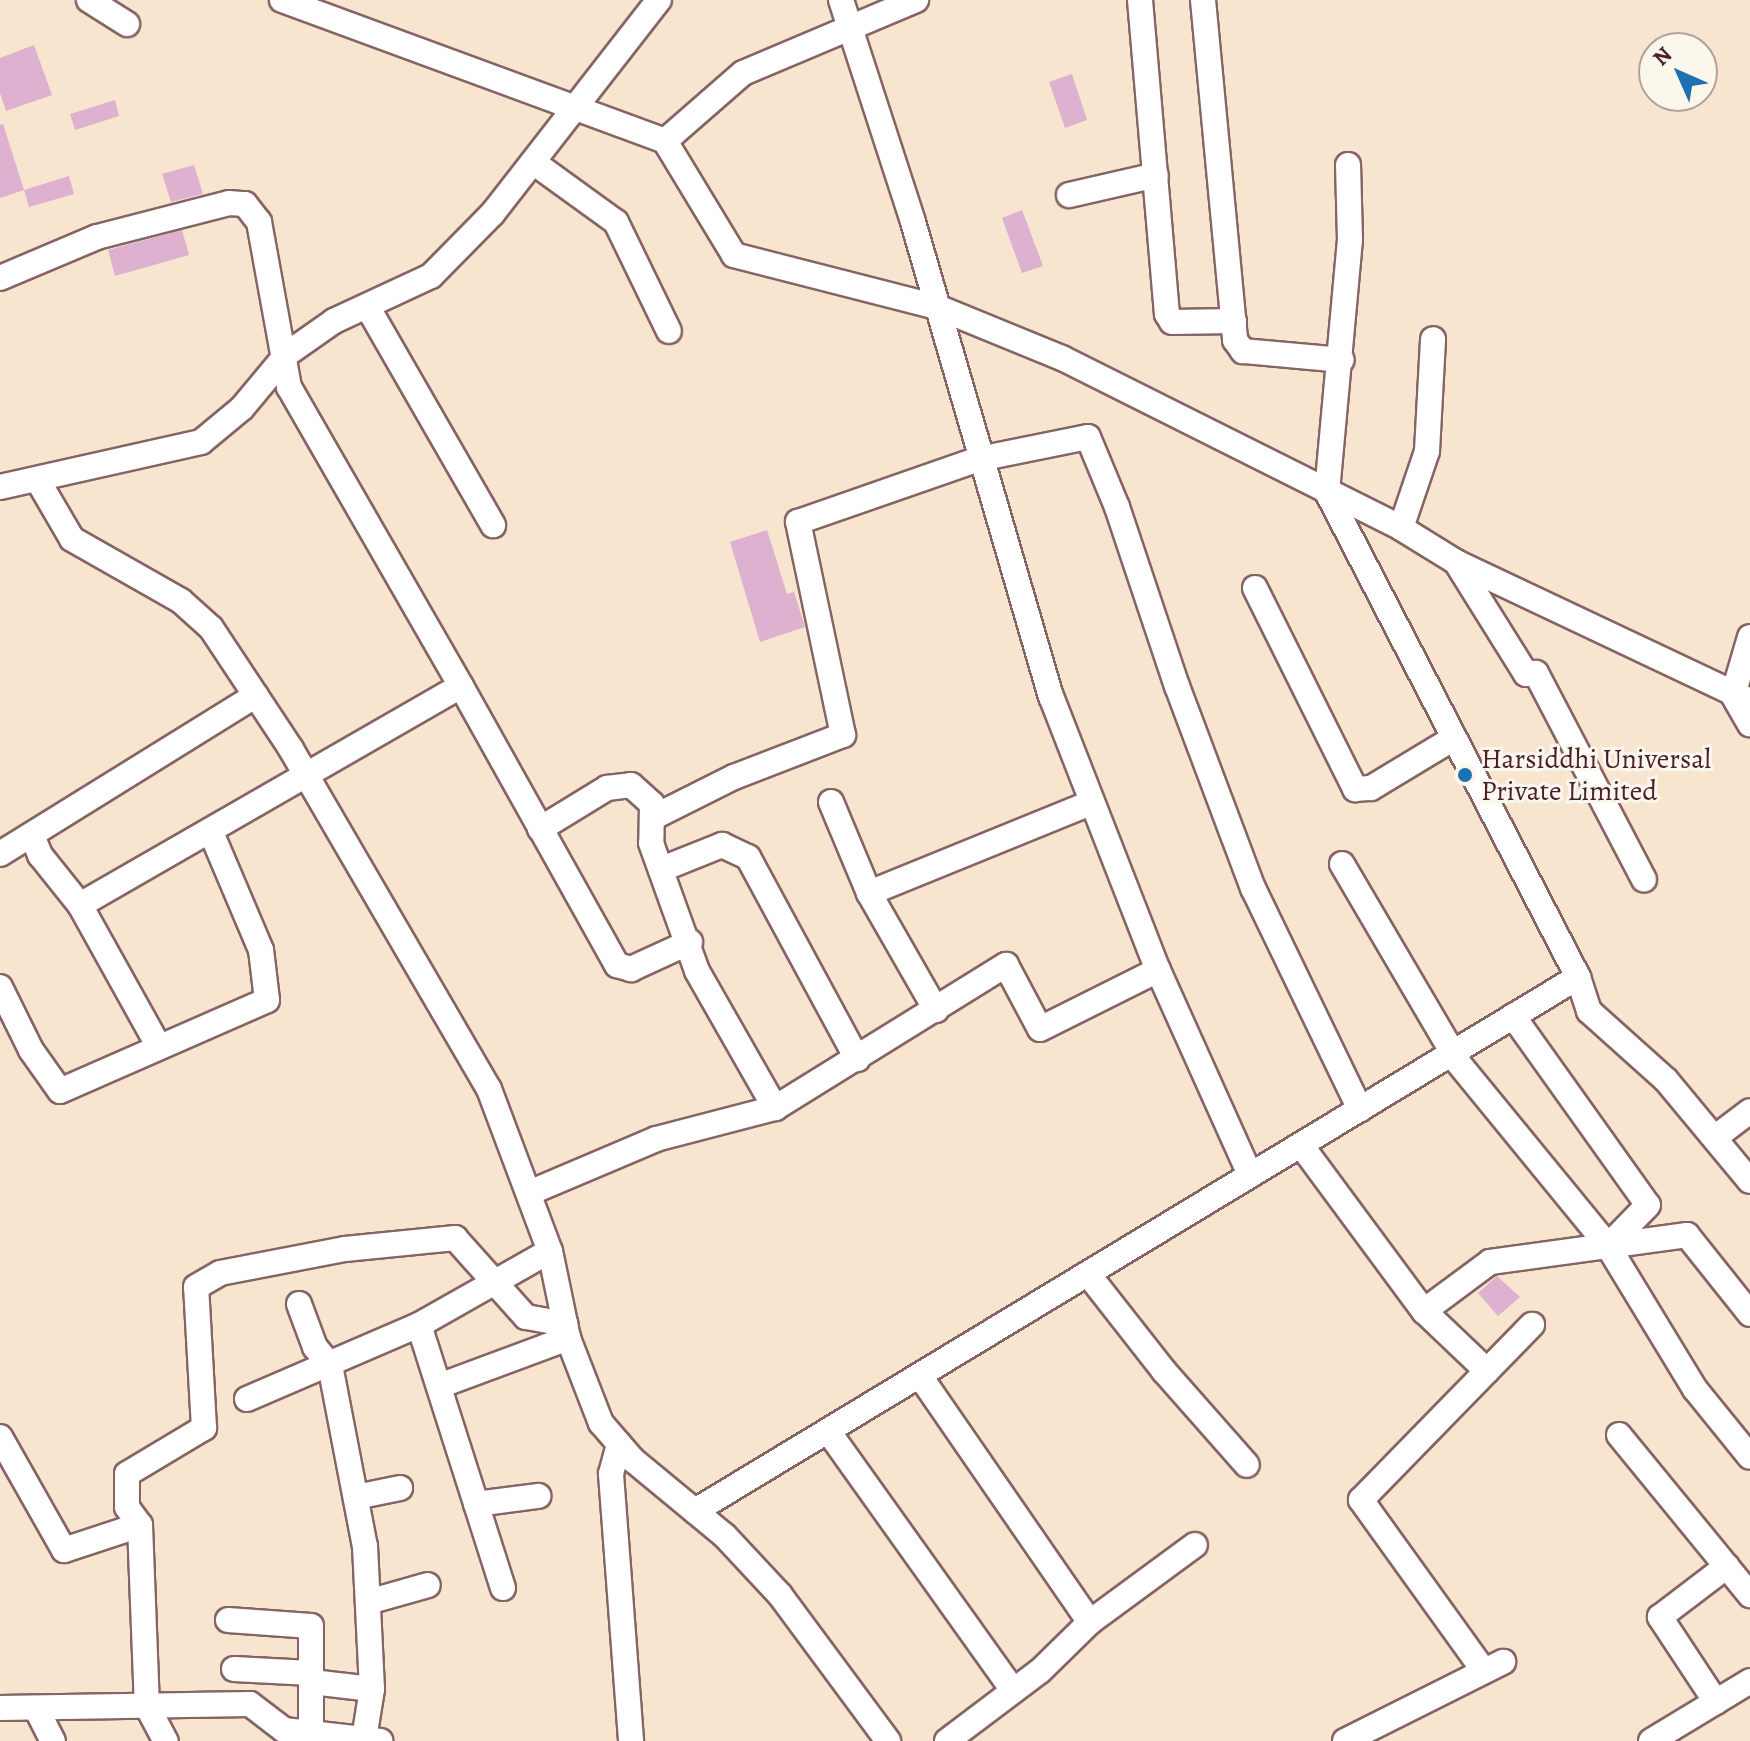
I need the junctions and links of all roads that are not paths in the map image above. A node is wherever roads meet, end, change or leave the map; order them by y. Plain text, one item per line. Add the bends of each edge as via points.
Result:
1 (89, 0) edge
2 (659, 0) edge
3 (841, 0) edge
4 (916, 0) edge
5 (1140, 0) edge
6 (1203, 0) edge
7 (290, 1) edge
8 (127, 24) dead end
9 (849, 27) junction
10 (578, 105) junction
11 (665, 141) junction
12 (533, 162) junction
13 (1348, 165) dead end
14 (1156, 175) junction
15 (1069, 195) dead end
16 (0, 278) edge
17 (367, 306) junction
18 (937, 307) junction
19 (1234, 321) junction
20 (669, 331) dead end
21 (1433, 339) dead end
22 (287, 354) junction
23 (1342, 360) junction
24 (982, 458) junction
25 (37, 479) junction
26 (0, 487) edge
27 (1327, 492) junction
28 (493, 525) dead end
29 (1401, 528) junction
30 (1456, 562) junction
31 (1255, 588) dead end
32 (1750, 637) edge
33 (461, 686) junction
34 (256, 695) junction
35 (1741, 698) edge
36 (1750, 724) edge
37 (1454, 738) junction
38 (308, 777) junction
39 (831, 802) dead end
40 (1091, 803) junction
41 (652, 818) junction
42 (540, 829) junction
43 (211, 832) junction
44 (32, 835) junction
45 (0, 854) edge
46 (1342, 864) dead end
47 (662, 869) junction
48 (1644, 880) dead end
49 (869, 893) junction
50 (80, 905) junction
51 (690, 942) junction
52 (1158, 970) junction
53 (1578, 977) junction
54 (0, 987) edge
55 (936, 1010) junction
56 (1513, 1016) junction
57 (158, 1045) junction
58 (1452, 1053) junction
59 (857, 1059) junction
60 (775, 1108) junction
61 (1360, 1109) junction
62 (1750, 1111) edge
63 (1717, 1136) junction
64 (1301, 1145) junction
65 (1250, 1175) junction
66 (1750, 1181) edge
67 (529, 1193) junction
68 (1608, 1246) junction
69 (550, 1251) junction
70 (1088, 1274) junction
71 (498, 1280) junction
72 (299, 1304) dead end
73 (1424, 1311) junction
74 (1750, 1314) edge
75 (419, 1325) junction
76 (1532, 1325) dead end
77 (566, 1331) junction
78 (330, 1365) junction
79 (1487, 1371) junction
80 (920, 1376) junction
81 (439, 1386) junction
82 (247, 1399) dead end
83 (828, 1431) junction
84 (1619, 1435) dead end
85 (0, 1437) edge
86 (619, 1444) junction
87 (1750, 1457) edge
88 (1247, 1465) dead end
89 (400, 1488) dead end
90 (538, 1496) dead end
91 (356, 1497) junction
92 (476, 1504) junction
93 (695, 1511) junction
94 (140, 1525) junction
95 (1195, 1545) dead end
96 (1727, 1566) junction
97 (428, 1585) dead end
98 (503, 1588) dead end
99 (1750, 1595) edge
100 (368, 1602) junction
101 (228, 1620) dead end
102 (1090, 1622) junction
103 (234, 1669) dead end
104 (311, 1678) junction
105 (1750, 1681) edge
106 (372, 1689) junction
107 (1012, 1689) junction
108 (1716, 1702) junction
109 (147, 1706) junction
110 (0, 1708) edge
111 (36, 1708) junction
112 (311, 1733) junction
113 (373, 1740) edge
114 (53, 1741) edge
115 (166, 1741) edge
116 (631, 1741) edge
117 (888, 1741) edge
118 (947, 1741) edge
119 (1345, 1741) edge
120 (1651, 1741) edge

1 - 8 street
2 - 10 street
3 - 9 street
4 - 9 street
5 - 14 street
6 - 19 street
7 - 10 street
9 - 11 street via 743,73
9 - 18 street
10 - 11 street
10 - 12 street
11 - 18 street via 734,255
12 - 17 street via 493,213 431,276
12 - 20 street via 616,222
13 - 23 street via 1350,240
14 - 15 street
14 - 19 street via 1167,314 1172,322
16 - 22 street via 97,237 229,203 245,204 259,222
17 - 22 street
17 - 28 street
18 - 24 street
18 - 27 street via 1062,358
19 - 23 street via 1235,340 1243,351
21 - 29 street via 1427,451
22 - 25 street via 242,408 201,442
22 - 33 street via 289,387
23 - 27 street
24 - 40 street via 1051,696
24 - 41 street via 798,522 843,735 734,777
24 - 61 street via 1088,437 1253,888
25 - 26 street
25 - 34 street via 72,539 181,601 211,628
27 - 29 street
27 - 37 street
29 - 30 street
30 - 35 street
30 - 48 street via 1526,674 1536,673
31 - 37 street via 1355,789 1371,788
32 - 35 street
33 - 38 street
33 - 42 street
34 - 38 street
34 - 44 street
35 - 36 street
37 - 53 street
38 - 43 street
38 - 67 street via 489,1089
39 - 49 street
40 - 49 street
40 - 52 street
41 - 42 street via 652,804 631,785 607,788
41 - 47 street via 651,843
42 - 51 street via 617,965 631,969
43 - 50 street
43 - 57 street via 261,950 267,1000
44 - 45 street
44 - 50 street via 40,855
46 - 58 street
47 - 51 street
47 - 59 street via 722,845 748,857
49 - 55 street
50 - 57 street
51 - 60 street via 697,971
52 - 55 street via 1040,1029 1006,965
52 - 65 street
53 - 56 street
53 - 63 street via 1589,1011 1666,1080
54 - 57 street via 31,1050 60,1091
55 - 59 street
56 - 58 street
56 - 68 street via 1648,1205
58 - 61 street
58 - 68 street
59 - 60 street
60 - 67 street via 656,1139
61 - 64 street
62 - 63 street
63 - 66 street
64 - 65 street
64 - 73 street
65 - 70 street
67 - 69 street
68 - 73 street via 1490,1262
68 - 74 street via 1687,1235
68 - 87 street via 1695,1389
69 - 71 street
69 - 77 street
70 - 80 street
70 - 88 street
71 - 75 street
71 - 77 street via 526,1317
71 - 94 street via 455,1238 313,1255 220,1273 196,1287 204,1428 127,1474 127,1507
72 - 78 street via 315,1347
73 - 79 street
75 - 78 street
75 - 81 street
76 - 79 street
77 - 81 street
77 - 86 street via 601,1423
78 - 82 street
78 - 91 street
79 - 119 street via 1361,1500 1493,1666
80 - 83 street
80 - 102 street
81 - 92 street
83 - 93 street
83 - 107 street
84 - 96 street
85 - 94 street via 64,1550
86 - 93 street
86 - 116 street via 611,1474
89 - 91 street
90 - 92 street
91 - 100 street
92 - 98 street
93 - 117 street via 780,1595
94 - 109 street
95 - 102 street
96 - 99 street
96 - 108 street via 1660,1617
97 - 100 street
100 - 106 street
101 - 104 street via 311,1626
102 - 107 street via 1040,1671
103 - 104 street
104 - 106 street
104 - 112 street
105 - 108 street
106 - 113 street
107 - 118 street
108 - 120 street
109 - 111 street
109 - 112 street via 250,1704 284,1730
109 - 115 street
110 - 111 street
111 - 114 street
112 - 113 street

